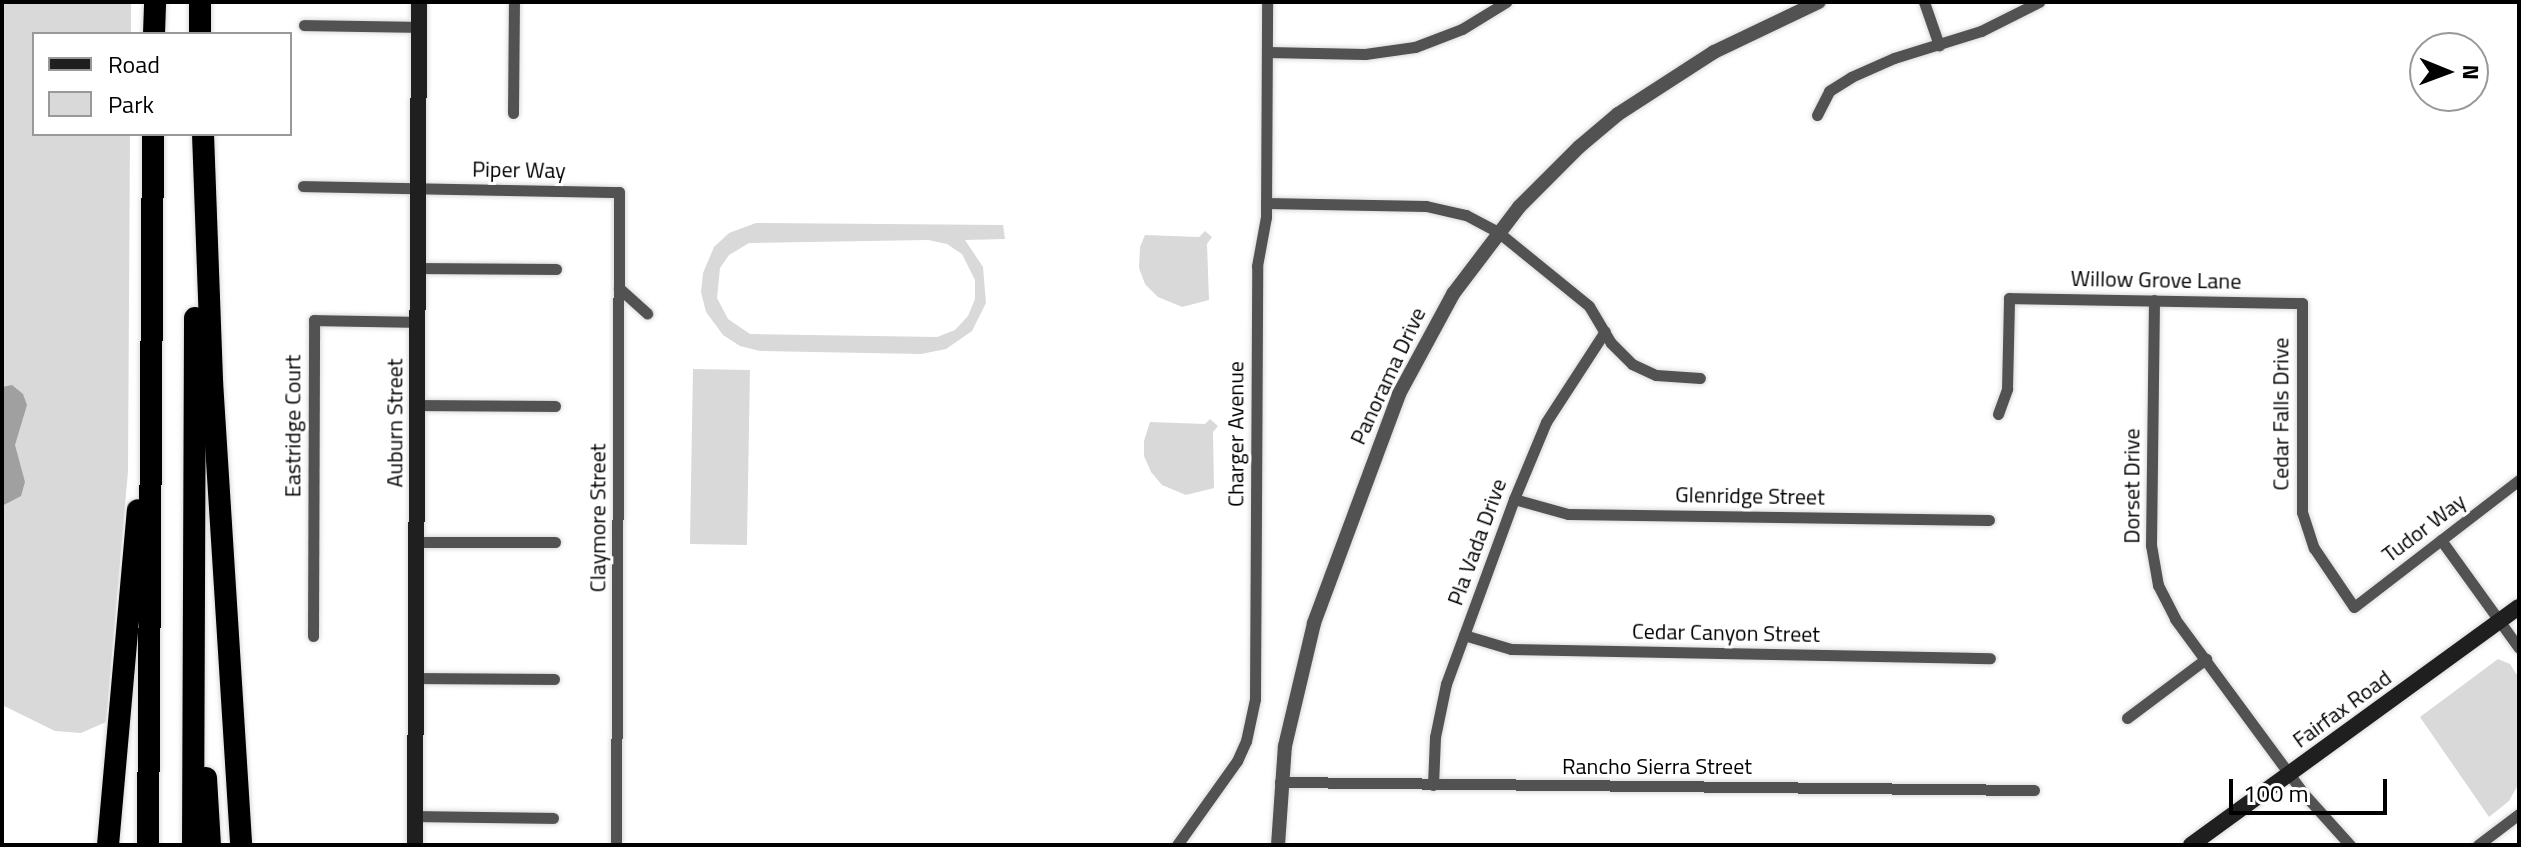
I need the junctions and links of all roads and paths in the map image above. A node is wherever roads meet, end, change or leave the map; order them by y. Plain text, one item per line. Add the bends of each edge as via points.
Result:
1 (155, 2) edge
2 (419, 2) edge
3 (514, 2) edge
4 (1267, 2) edge
5 (1506, 2) edge
6 (1819, 2) edge
7 (1924, 2) edge
8 (2039, 2) edge
9 (1798, 6) edge
10 (304, 25) dead end
11 (419, 27) junction
12 (154, 32) edge
13 (1939, 45) junction
14 (1267, 52) junction
15 (513, 113) dead end
16 (1817, 115) dead end
17 (153, 136) edge
18 (201, 136) edge
19 (201, 136) edge
20 (303, 186) dead end
21 (418, 188) junction
22 (619, 192) joint
23 (1266, 203) junction
24 (1498, 232) junction
25 (418, 268) junction
26 (556, 269) dead end
27 (619, 288) junction
28 (2154, 300) junction
29 (2302, 303) joint
30 (647, 313) dead end
31 (418, 322) junction
32 (1605, 331) junction
33 (1700, 378) dead end
34 (417, 405) junction
35 (555, 406) dead end
36 (1998, 414) dead end
37 (150, 458) junction
38 (2519, 480) edge
39 (1514, 499) junction
40 (1989, 520) dead end
41 (192, 530) junction
42 (2441, 540) junction
43 (417, 542) junction
44 (555, 542) dead end
45 (2354, 607) joint
46 (2519, 607) edge
47 (2500, 620) junction
48 (1464, 635) junction
49 (313, 636) dead end
50 (2519, 648) edge
51 (1990, 658) dead end
52 (2206, 659) junction
53 (416, 678) junction
54 (554, 679) dead end
55 (2127, 718) dead end
56 (2290, 774) junction
57 (1280, 782) junction
58 (1433, 785) junction
59 (2034, 790) dead end
60 (2519, 814) edge
61 (415, 816) junction
62 (553, 818) dead end
63 (108, 845) edge
64 (148, 845) edge
65 (193, 845) edge
66 (210, 845) edge
67 (241, 845) edge
68 (415, 845) edge
69 (616, 845) edge
70 (1177, 845) edge
71 (1278, 845) edge
72 (2191, 845) edge
73 (2348, 845) edge
74 (2478, 845) edge

1 - 12 highway
2 - 11 main road, Auburn Street
3 - 15 street
4 - 14 street, Charger Avenue
5 - 14 street via 1462,29 1415,47 1365,54
6 - 9 street, Panorama Drive
7 - 13 street
8 - 13 street
9 - 24 street, Panorama Drive via 1628,107 1551,173
10 - 11 street
11 - 21 main road, Auburn Street
13 - 16 street via 1851,77 1829,91
14 - 23 street, Charger Avenue
17 - 37 highway
18 - 41 highway
19 - 67 highway
20 - 21 street, Piper Way
21 - 22 street, Piper Way
21 - 25 main road, Auburn Street
22 - 27 street, Claymore Street
23 - 24 street via 1426,206 1466,215
23 - 70 street, Charger Avenue via 1257,266 1255,699 1237,761
24 - 32 street via 1589,306
24 - 57 street, Panorama Drive via 1434,326 1382,437 1303,659
25 - 26 street
25 - 31 main road, Auburn Street
27 - 30 street
27 - 69 street, Claymore Street
28 - 29 street, Willow Grove Lane
28 - 36 street, Willow Grove Lane via 2009,298 2007,389
28 - 52 street, Dorset Drive via 2153,565 2165,601
29 - 45 street, Cedar Falls Drive via 2302,512 2314,548
31 - 34 main road, Auburn Street
31 - 49 street, Eastridge Court via 314,320
32 - 33 street via 1620,354 1644,371
32 - 39 street, Pla Vada Drive via 1546,422
34 - 35 street
34 - 43 main road, Auburn Street
37 - 63 highway via 136,518
37 - 64 highway
38 - 42 street, Tudor Way
39 - 40 street, Glenridge Street via 1568,514
39 - 48 street, Pla Vada Drive
41 - 65 highway
41 - 66 highway
42 - 45 street, Tudor Way
42 - 47 street
43 - 44 street
43 - 53 main road, Auburn Street
46 - 47 main road, Fairfax Road
47 - 50 street
47 - 56 main road, Fairfax Road
48 - 51 street, Cedar Canyon Street via 1511,649
48 - 58 street, Pla Vada Drive via 1440,708
52 - 55 street
52 - 56 street, Dorset Drive
53 - 54 street
53 - 61 main road, Auburn Street
56 - 72 main road, Fairfax Road
56 - 73 street, Dorset Drive
57 - 58 street, Rancho Sierra Street
57 - 71 street, Panorama Drive
58 - 59 street, Rancho Sierra Street
60 - 74 street
61 - 62 street
61 - 68 main road, Auburn Street

